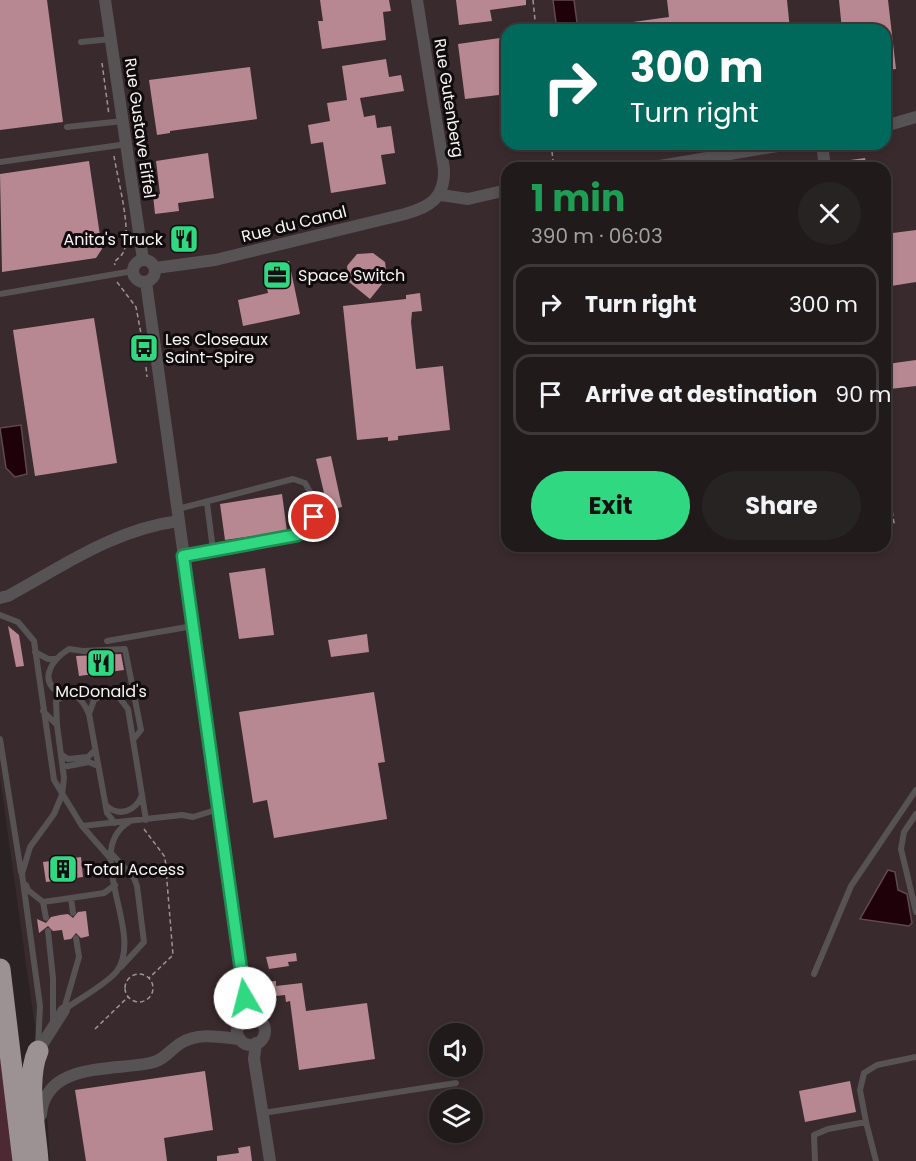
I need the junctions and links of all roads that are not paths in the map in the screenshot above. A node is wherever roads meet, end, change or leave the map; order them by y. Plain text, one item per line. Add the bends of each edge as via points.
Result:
1 (105, 0) edge
2 (417, 0) edge
3 (105, 39) junction
4 (81, 42) dead end
5 (916, 117) edge
6 (123, 121) junction
7 (891, 124) edge
8 (67, 128) dead end
9 (127, 144) junction
10 (754, 150) edge
11 (0, 162) edge
12 (683, 162) edge
13 (501, 191) edge
14 (438, 197) junction
15 (143, 260) junction
16 (155, 268) junction
17 (133, 271) junction
18 (146, 282) junction
19 (0, 294) edge
20 (207, 503) junction
21 (177, 509) junction
22 (213, 550) junction
23 (183, 556) junction
24 (0, 598) edge
25 (0, 615) edge
26 (193, 626) junction
27 (107, 641) dead end
28 (35, 652) junction
29 (55, 659) junction
30 (38, 670) junction
31 (49, 677) junction
32 (63, 695) junction
33 (43, 711) junction
34 (89, 714) junction
35 (57, 725) junction
36 (0, 739) edge
37 (133, 740) junction
38 (95, 750) junction
39 (62, 754) junction
40 (98, 766) junction
41 (63, 767) junction
42 (916, 790) edge
43 (142, 794) junction
44 (62, 795) junction
45 (106, 804) junction
46 (220, 809) junction
47 (916, 814) edge
48 (146, 820) junction
49 (129, 822) junction
50 (116, 823) junction
51 (82, 826) junction
52 (111, 855) junction
53 (22, 874) junction
54 (115, 885) junction
55 (71, 898) junction
56 (43, 902) junction
57 (916, 912) edge
58 (73, 913) dead end
59 (46, 918) dead end
60 (48, 931) dead end
61 (76, 938) dead end
62 (0, 969) edge
63 (116, 972) junction
64 (814, 974) dead end
65 (64, 1010) junction
66 (250, 1019) junction
67 (53, 1025) junction
68 (241, 1040) junction
69 (256, 1043) junction
70 (38, 1050) junction
71 (916, 1057) edge
72 (254, 1059) junction
73 (456, 1083) dead end
74 (263, 1113) junction
75 (866, 1122) junction
76 (23, 1161) edge
77 (39, 1161) edge
78 (270, 1161) edge
79 (815, 1161) edge
80 (876, 1161) edge

1 - 3 street, Rue Gustave Eiffel
2 - 14 street, Rue Gutenberg via 444,169
3 - 4 lane
3 - 6 street, Rue Gustave Eiffel
5 - 7 street
6 - 8 lane
6 - 9 street, Rue Gustave Eiffel
9 - 11 lane
9 - 15 street, Rue Gustave Eiffel
10 - 12 street
13 - 14 street via 468,199
14 - 16 street, Rue du Canal via 423,209 393,217 215,260
15 - 16 street
15 - 17 street
16 - 18 street via 154,276
17 - 18 street via 137,279
17 - 19 lane
18 - 21 street
20 - 21 lane
20 - 22 lane
20 - 22 lane via 293,478 305,483 315,501 312,524 297,535
21 - 23 street
21 - 24 street
22 - 23 lane
23 - 26 street
25 - 28 lane via 18,622 29,633
26 - 27 lane
26 - 46 street
28 - 29 lane
28 - 30 lane
29 - 31 lane
29 - 37 lane via 69,649 125,649 141,730
30 - 31 lane
30 - 33 lane
31 - 32 lane via 53,688
32 - 34 lane via 82,698
32 - 35 lane via 56,701
33 - 35 lane
33 - 44 lane via 54,780
34 - 37 lane via 94,700 106,693 118,696 128,709
34 - 38 lane
35 - 39 lane
36 - 53 lane
37 - 43 lane
38 - 39 lane via 88,757 68,759
38 - 40 lane
39 - 41 lane
40 - 41 lane via 89,762
40 - 45 lane
41 - 44 lane
42 - 64 lane via 851,886
43 - 45 lane via 136,807 122,813
43 - 48 lane
44 - 51 lane
44 - 53 lane via 54,814 30,847
45 - 50 lane via 107,813
46 - 48 lane via 193,817
46 - 66 street
47 - 57 lane via 904,832 901,849
48 - 49 lane
49 - 50 lane
49 - 52 lane via 116,834
50 - 51 lane
51 - 52 lane
52 - 54 lane
52 - 63 lane via 134,878 144,942
53 - 56 lane via 28,890
53 - 70 lane via 40,1006
54 - 55 lane via 104,893
54 - 63 lane via 125,951
55 - 56 lane
55 - 58 lane
56 - 59 lane
60 - 67 lane
61 - 65 lane via 79,957
62 - 76 highway
63 - 65 lane
65 - 67 street
66 - 68 street via 238,1026
66 - 69 street via 263,1024 264,1033
67 - 70 street
68 - 69 street
68 - 72 street
68 - 77 street via 211,1035 191,1039 153,1063 60,1080 43,1100
69 - 72 street
70 - 77 highway via 33,1060 33,1096
71 - 75 lane via 877,1065 864,1073 860,1090
72 - 74 street
73 - 74 lane
74 - 78 street
75 - 79 lane via 814,1135
75 - 80 lane

